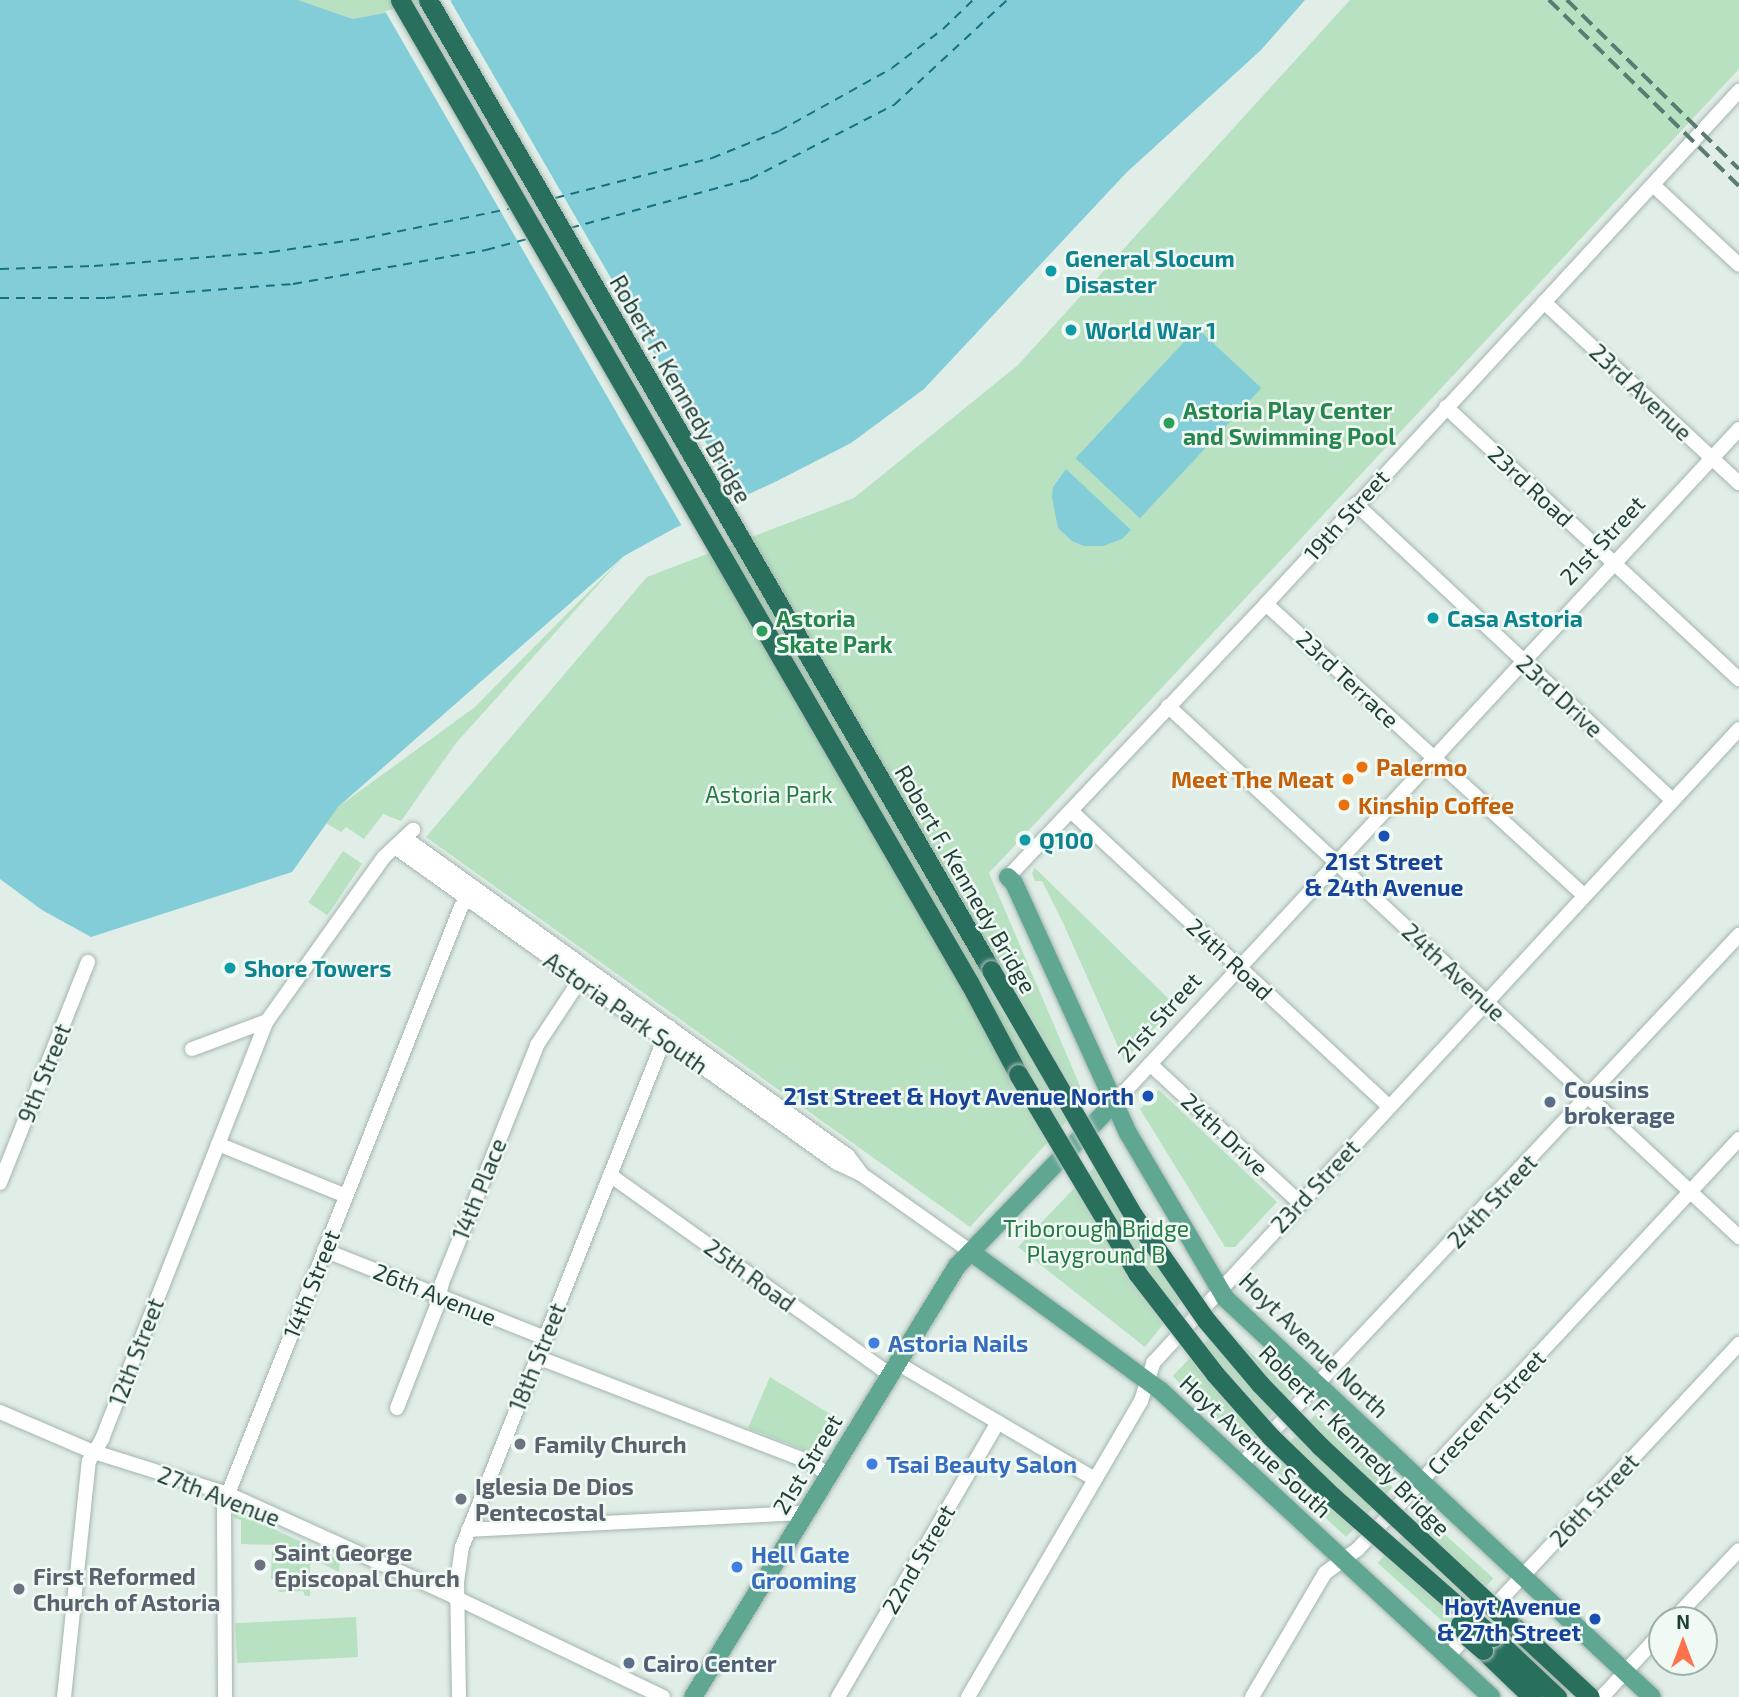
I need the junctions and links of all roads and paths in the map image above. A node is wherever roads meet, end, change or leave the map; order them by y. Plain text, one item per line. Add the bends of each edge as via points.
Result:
1 (400, 0) edge
2 (428, 0) edge
3 (1739, 90) edge
4 (1653, 185) junction
5 (1739, 265) edge
6 (1544, 302) junction
7 (1446, 407) junction
8 (1739, 429) edge
9 (1712, 458) junction
10 (1739, 483) edge
11 (1356, 504) junction
12 (1614, 563) junction
13 (1266, 604) junction
14 (1524, 662) junction
15 (1739, 679) edge
16 (1168, 706) junction
17 (1739, 729) edge
18 (1434, 757) junction
19 (1673, 801) junction
20 (1071, 811) junction
21 (404, 838) joint
22 (1338, 863) junction
23 (1008, 877) joint
24 (472, 894) junction
25 (1585, 896) junction
26 (1739, 935) edge
27 (88, 962) dead end
28 (1239, 967) junction
29 (580, 980) junction
30 (1486, 1002) junction
31 (267, 1021) junction
32 (667, 1034) junction
33 (192, 1049) dead end
34 (1150, 1064) junction
35 (1588, 1098) junction
36 (1115, 1102) junction
37 (1389, 1107) junction
38 (1739, 1139) edge
39 (218, 1144) junction
40 (610, 1175) junction
41 (0, 1184) edge
42 (1690, 1192) junction
43 (346, 1196) junction
44 (1300, 1203) junction
45 (1739, 1237) edge
46 (324, 1250) junction
47 (971, 1252) junction
48 (1219, 1290) junction
49 (439, 1296) junction
50 (545, 1338) junction
51 (1739, 1344) edge
52 (537, 1357) junction
53 (893, 1369) junction
54 (1147, 1381) junction
55 (1319, 1386) junction
56 (397, 1408) dead end
57 (0, 1412) edge
58 (998, 1422) junction
59 (95, 1452) junction
60 (1242, 1464) junction
61 (829, 1475) junction
62 (1095, 1479) junction
63 (1421, 1481) junction
64 (228, 1494) junction
65 (806, 1513) junction
66 (468, 1530) junction
67 (1739, 1550) edge
68 (1343, 1560) junction
69 (1523, 1577) junction
70 (1429, 1581) junction
71 (458, 1600) junction
72 (1686, 1606) edge
73 (1488, 1644) junction
74 (1648, 1647) edge
75 (1448, 1656) junction
76 (1625, 1671) junction
77 (1588, 1694) edge
78 (64, 1697) edge
79 (225, 1697) edge
80 (459, 1697) edge
81 (663, 1697) edge
82 (693, 1697) edge
83 (838, 1697) edge
84 (968, 1697) edge
85 (1252, 1697) edge
86 (1491, 1697) edge
87 (1532, 1697) edge
88 (1541, 1697) edge
89 (1557, 1697) edge
90 (1602, 1697) edge
91 (1652, 1697) edge

1 - 70 highway, bridge via 1137,1273 1214,1374 1271,1437
2 - 77 highway, Robert F. Kennedy Bridge, bridge via 1156,1252 1226,1345 1287,1413
3 - 4 street, 19th Street
4 - 5 street
4 - 6 street, 19th Street
6 - 7 street, 19th Street
6 - 9 street, 23rd Avenue
7 - 11 street, 19th Street
7 - 12 street, 23rd Road
8 - 9 street, 21st Street
9 - 10 street, 23rd Avenue
9 - 12 street, 21st Street
11 - 13 street, 19th Street
11 - 14 street, 23rd Drive
12 - 14 street, 21st Street
12 - 15 street, 23rd Road
13 - 16 street, 19th Street
13 - 18 street, 23rd Terrace
14 - 18 street, 21st Street
14 - 19 street, 23rd Drive
16 - 20 street, 19th Street
16 - 22 street, 24th Avenue
17 - 19 street, 23rd Street
18 - 22 street, 21st Street
18 - 25 street, 23rd Terrace
19 - 25 street, 23rd Street
20 - 23 street, 19th Street
20 - 28 street, 24th Road
21 - 24 street, Astoria Park South
21 - 31 street, 12th Street via 384,857
22 - 28 street, 21st Street
22 - 30 street, 24th Avenue
23 - 36 main road, Hoyt Avenue North
24 - 29 street, Astoria Park South
24 - 32 street, Astoria Park South
24 - 43 street, 14th Street via 460,910
25 - 30 street, 23rd Street
26 - 35 street, 24th Street
27 - 41 street, 9th Street
28 - 34 street, 21st Street
28 - 37 street, 24th Road
29 - 32 street, Astoria Park South
29 - 49 street, 14th Place via 537,1045
30 - 35 street, 24th Avenue
30 - 37 street, 23rd Street
31 - 33 street
31 - 39 street, 12th Street
32 - 40 street, 18th Street
32 - 47 street, Astoria Park South via 837,1163 861,1174
34 - 36 street, 21st Street
34 - 44 street, 24th Drive
35 - 42 street, 24th Avenue
35 - 55 street, 24th Street
36 - 47 main road, 21st Street
36 - 48 main road, Hoyt Avenue North via 1128,1133
37 - 44 street, 23rd Street
38 - 42 street, Crescent Street
39 - 43 street
39 - 59 street, 12th Street
40 - 50 street, 18th Street
40 - 53 street, 25th Road
42 - 45 street, 24th Avenue
42 - 63 street, Crescent Street
43 - 46 street, 14th Street
44 - 48 street, 23rd Street
46 - 49 street, 26th Avenue
46 - 64 street, 14th Street
47 - 53 main road, 21st Street via 957,1266
47 - 54 main road, Hoyt Avenue South
48 - 54 street, 23rd Street via 1153,1363
48 - 55 main road, Hoyt Avenue North
49 - 50 street, 26th Avenue
49 - 56 street, 14th Place
50 - 52 street, 18th Street
51 - 69 street, 26th Street
52 - 61 street via 811,1463
52 - 66 street, 18th Street
53 - 58 street, 25th Road
53 - 61 main road, 21st Street
54 - 60 main road, Hoyt Avenue South
54 - 62 street, 23rd Street via 1141,1401
55 - 60 street, 24th Street
55 - 63 main road, Hoyt Avenue North
57 - 59 street, 27th Avenue
58 - 62 street, 25th Road
58 - 83 street, 22nd Street
59 - 64 street, 27th Avenue
59 - 78 street, 12th Street via 89,1461
60 - 68 main road, Hoyt Avenue South
61 - 65 main road, 21st Street
62 - 84 street, 23rd Street
63 - 68 street, Crescent Street
63 - 69 main road, Hoyt Avenue North
64 - 71 street, 27th Avenue
64 - 79 street, 14th Street via 223,1508
65 - 66 street
65 - 82 main road, 21st Street
66 - 71 street, 18th Street via 459,1563
67 - 72 street
68 - 75 main road, Hoyt Avenue South
68 - 85 street, Crescent Street via 1325,1573
69 - 75 street, 26th Street
69 - 76 main road, Hoyt Avenue North
70 - 73 highway, bridge
70 - 73 highway, bridge via 1468,1637
71 - 80 street, 18th Street
71 - 81 street, 27th Avenue
73 - 87 highway
73 - 88 highway
73 - 89 highway
74 - 76 street
75 - 86 main road, Hoyt Avenue South
76 - 90 street
76 - 91 main road, Hoyt Avenue North

